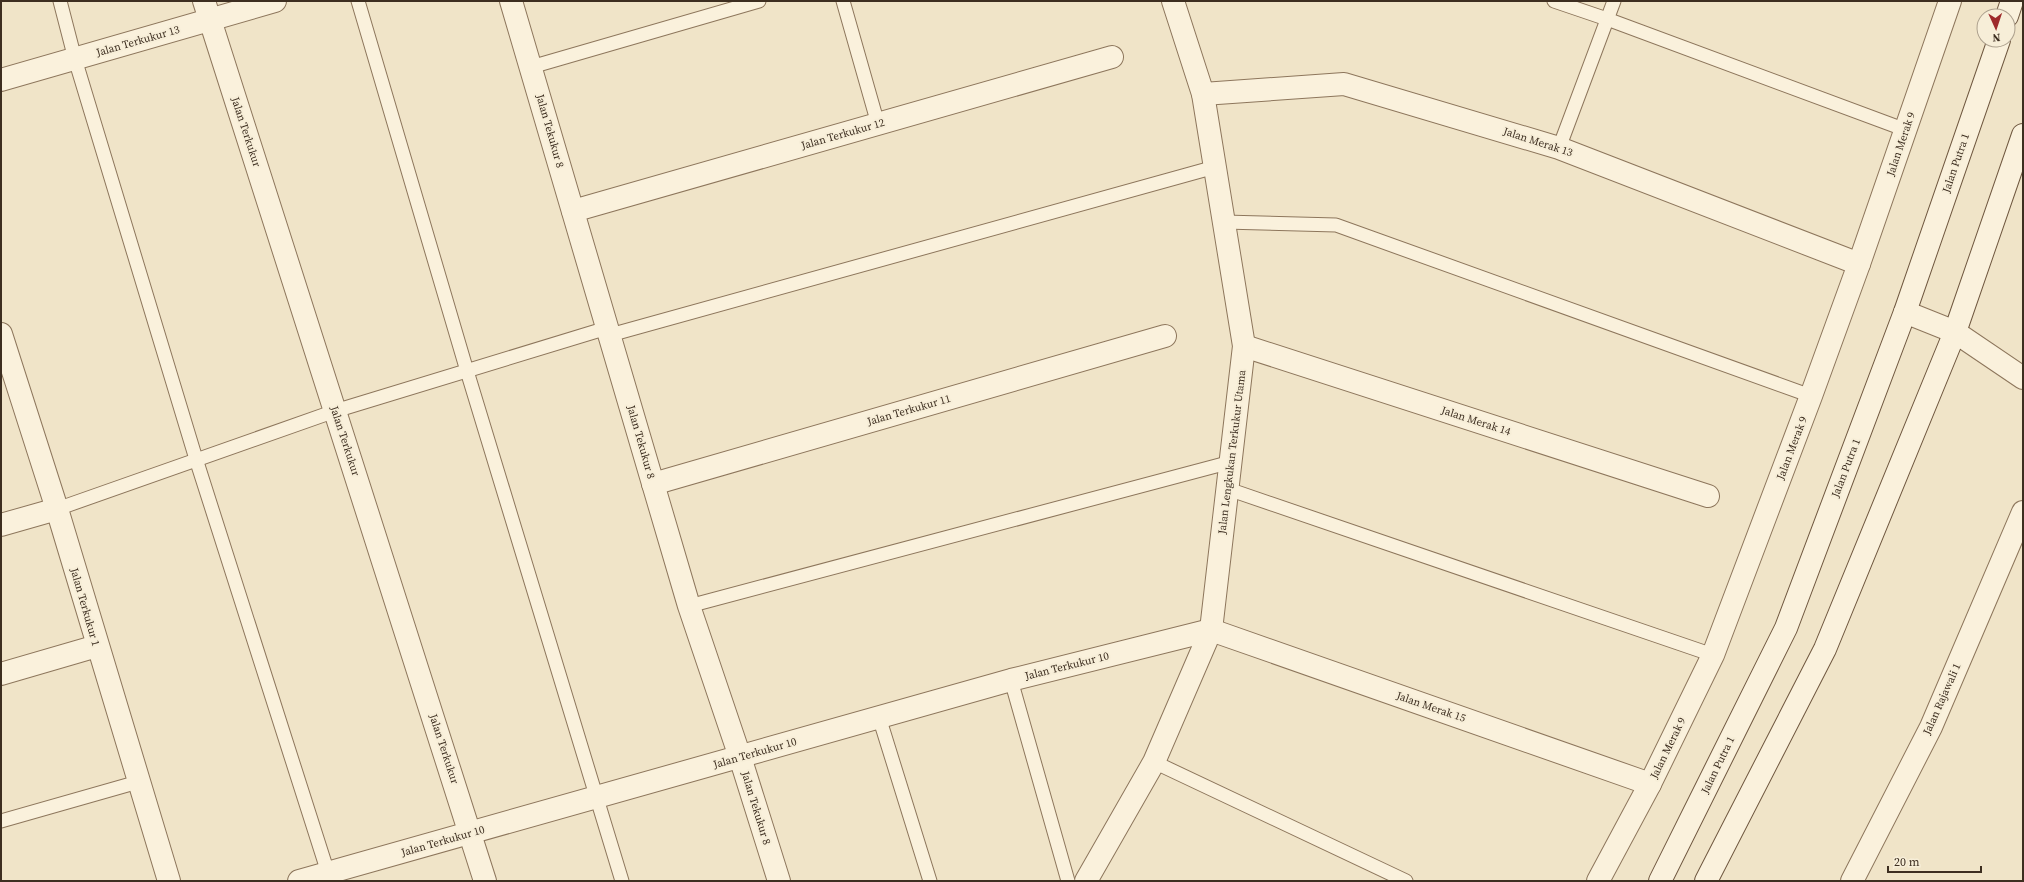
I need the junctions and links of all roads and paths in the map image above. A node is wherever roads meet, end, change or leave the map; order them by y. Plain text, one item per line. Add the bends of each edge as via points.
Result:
1 (60, 1) edge
2 (275, 1) edge
3 (358, 1) edge
4 (511, 1) edge
5 (759, 1) edge
6 (843, 1) edge
7 (1173, 1) edge
8 (1554, 1) edge
9 (1614, 1) edge
10 (1950, 1) edge
11 (207, 10) edge
12 (1607, 19) junction
13 (1996, 48) edge
14 (1112, 57) dead end
15 (75, 59) junction
16 (531, 67) junction
17 (1, 80) edge
18 (1203, 94) junction
19 (878, 124) junction
20 (1906, 130) junction
21 (2023, 135) edge
22 (1559, 148) junction
23 (1215, 167) junction
24 (573, 211) junction
25 (1224, 222) junction
26 (1859, 264) junction
27 (1905, 312) junction
28 (608, 332) junction
29 (1955, 332) junction
30 (1, 334) edge
31 (1165, 336) dead end
32 (1244, 346) junction
33 (467, 370) junction
34 (7, 375) edge
35 (2023, 378) edge
36 (1811, 396) junction
37 (335, 411) junction
38 (196, 459) junction
39 (1230, 462) junction
40 (652, 484) junction
41 (1228, 489) junction
42 (1708, 496) dead end
43 (57, 509) junction
44 (2023, 512) edge
45 (1, 525) edge
46 (688, 606) junction
47 (1211, 630) junction
48 (97, 646) junction
49 (1713, 655) junction
50 (1, 674) edge
51 (1011, 680) junction
52 (879, 718) junction
53 (740, 757) junction
54 (1154, 762) junction
55 (138, 782) junction
56 (1650, 784) junction
57 (595, 798) junction
58 (1, 821) edge
59 (471, 834) junction
60 (329, 877) edge
61 (1084, 880) edge
62 (169, 881) edge
63 (299, 881) edge
64 (484, 881) edge
65 (622, 881) edge
66 (779, 881) edge
67 (930, 881) edge
68 (1406, 881) edge
69 (1598, 881) edge
70 (1660, 881) edge
71 (1706, 881) edge
72 (1852, 881) edge

1 - 15 lane
2 - 11 street, Jalan Terkukur 13
3 - 33 lane
4 - 16 street, Jalan Tekukur 8
5 - 16 lane
6 - 19 lane
7 - 18 street, Jalan Lengkukan Terkukur Utama
8 - 12 lane
9 - 12 lane
10 - 20 street, Jalan Merak 9
11 - 15 street, Jalan Terkukur 13
11 - 37 street, Jalan Terkukur
12 - 20 lane
12 - 22 lane
13 - 27 street, Jalan Putra 1
14 - 19 street, Jalan Terkukur 12
15 - 17 street, Jalan Terkukur 13
15 - 38 lane
16 - 24 street, Jalan Tekukur 8
18 - 22 street, Jalan Merak 13 via 1344,84
18 - 23 street, Jalan Lengkukan Terkukur Utama
19 - 24 street, Jalan Terkukur 12
20 - 26 street, Jalan Merak 9
21 - 29 street
22 - 26 street, Jalan Merak 13
23 - 25 street, Jalan Lengkukan Terkukur Utama
23 - 28 lane
24 - 28 street, Jalan Tekukur 8
25 - 32 street, Jalan Lengkukan Terkukur Utama
25 - 36 lane via 1336,225
26 - 36 street, Jalan Merak 9
27 - 29 street
27 - 70 street, Jalan Putra 1 via 1786,628
28 - 33 lane
28 - 40 street, Jalan Tekukur 8
29 - 35 street
29 - 71 street via 1825,649
30 - 34 street, Jalan Terkukur 1
31 - 40 street, Jalan Terkukur 11
32 - 39 street, Jalan Lengkukan Terkukur Utama
32 - 42 street, Jalan Merak 14
33 - 37 lane
33 - 57 lane
34 - 43 street, Jalan Terkukur 1
36 - 49 street, Jalan Merak 9
37 - 38 lane
37 - 59 street, Jalan Terkukur
38 - 43 lane
38 - 60 lane
39 - 41 street, Jalan Lengkukan Terkukur Utama
39 - 46 lane
40 - 46 street, Jalan Tekukur 8
41 - 47 street, Jalan Lengkukan Terkukur Utama
41 - 49 lane
43 - 45 street
43 - 48 street, Jalan Terkukur 1
44 - 72 street, Jalan Rajawali 1 via 1931,727
46 - 53 street, Jalan Tekukur 8
47 - 51 street, Jalan Terkukur 10
47 - 54 street, Jalan Lengkukan Terkukur Utama
47 - 56 street, Jalan Merak 15
48 - 50 street
48 - 55 street, Jalan Terkukur 1
49 - 56 street, Jalan Merak 9
51 - 52 street, Jalan Terkukur 10
51 - 61 lane
52 - 53 street, Jalan Terkukur 10
52 - 67 lane
53 - 57 street, Jalan Terkukur 10
53 - 66 street, Jalan Tekukur 8
54 - 61 street, Jalan Lengkukan Terkukur Utama
54 - 68 lane
55 - 58 lane
55 - 62 street, Jalan Terkukur 1
56 - 69 street, Jalan Merak 9
57 - 59 street, Jalan Terkukur 10
57 - 65 lane
59 - 60 street, Jalan Terkukur 10
59 - 64 street, Jalan Terkukur
60 - 63 street, Jalan Terkukur 10

